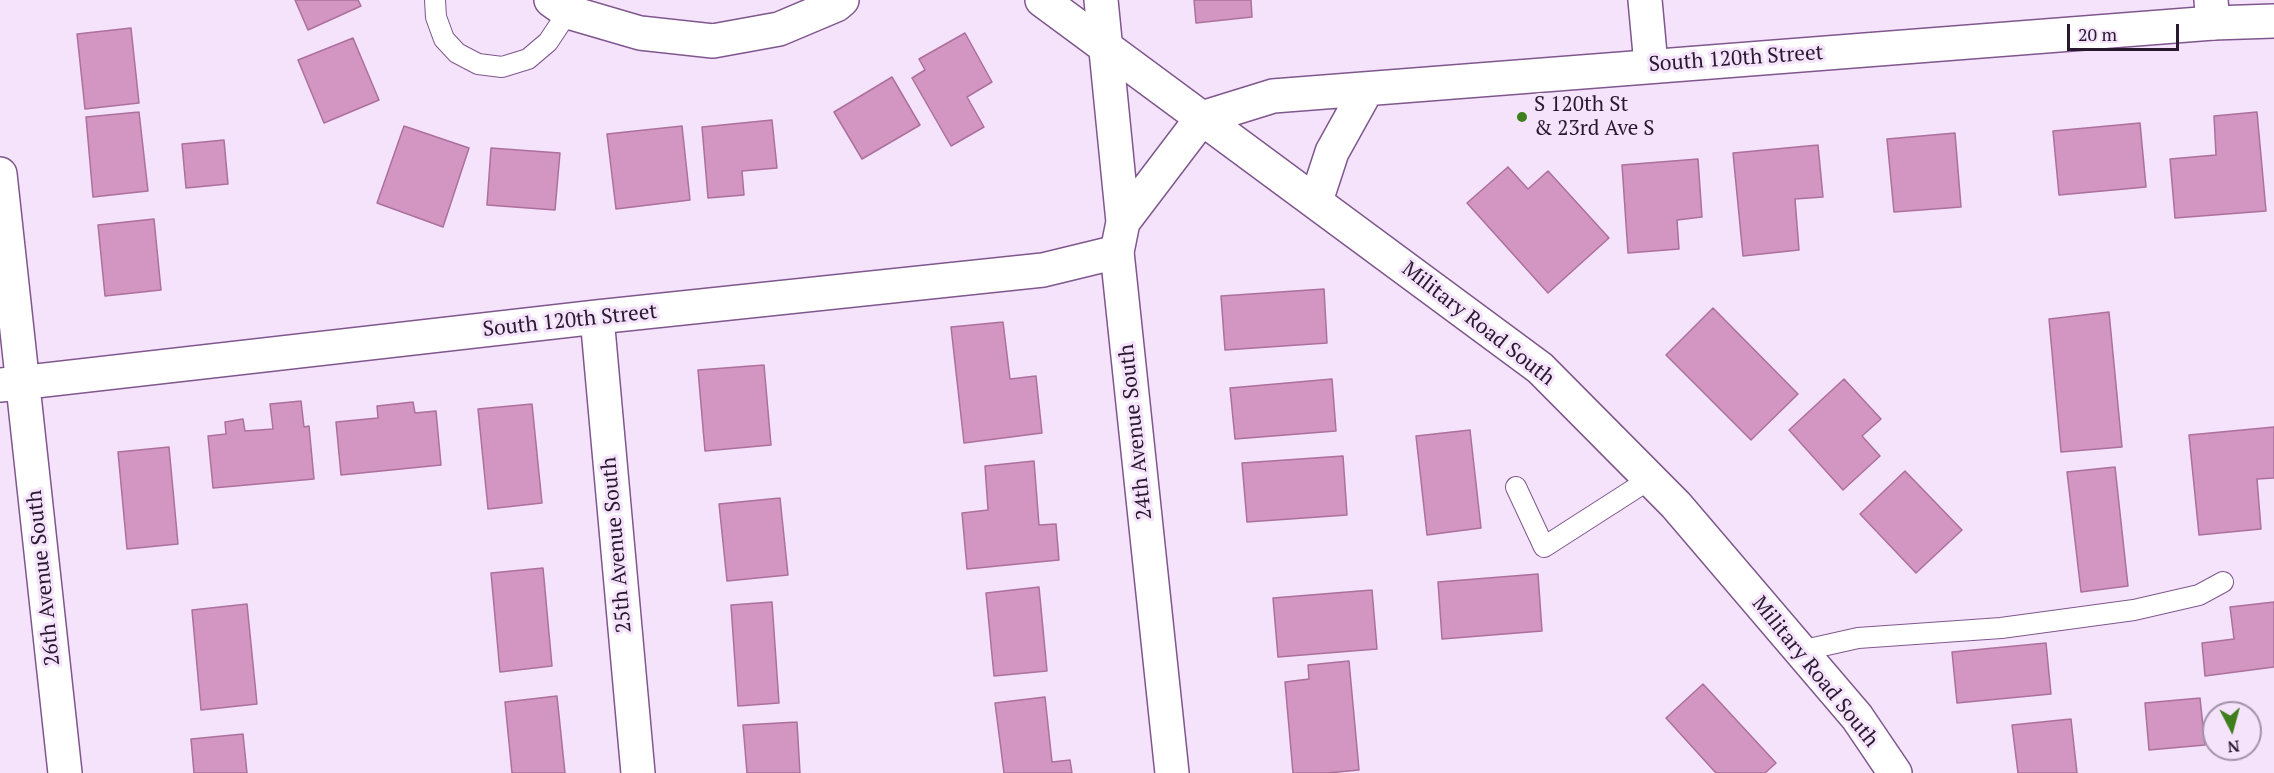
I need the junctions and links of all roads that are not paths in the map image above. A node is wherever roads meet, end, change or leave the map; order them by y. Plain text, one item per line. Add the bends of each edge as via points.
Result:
1 (435, 0) edge
2 (842, 0) edge
3 (1042, 0) edge
4 (1101, 0) edge
5 (1645, 0) edge
6 (559, 6) edge
7 (2212, 12) edge
8 (2274, 21) edge
9 (1106, 47) junction
10 (1651, 65) junction
11 (1367, 89) junction
12 (1202, 118) junction
13 (0, 174) edge
14 (1316, 201) junction
15 (1120, 237) junction
16 (5, 263) edge
17 (597, 317) junction
18 (11, 383) edge
19 (1650, 478) junction
20 (1516, 487) dead end
21 (2223, 582) dead end
22 (1800, 651) junction
23 (65, 773) edge
24 (638, 773) edge
25 (1172, 773) edge
26 (1895, 773) edge

1 - 6 lane via 444,39 457,53 478,64 502,67 528,59 548,42
2 - 6 street via 779,29 713,41 640,33
3 - 9 street, Military Road South
4 - 9 street
5 - 10 street
7 - 8 street, South 120th Street
7 - 10 street, South 120th Street
9 - 12 street, Military Road South
9 - 15 street, 24th Avenue South
10 - 11 street, South 120th Street
11 - 12 street, South 120th Street via 1273,96
11 - 14 street via 1332,152
12 - 14 street, Military Road South
12 - 15 street
13 - 16 street, 26th Avenue South
14 - 19 street, Military Road South via 1540,368
15 - 17 street, South 120th Street via 1043,270
15 - 25 street, 24th Avenue South
16 - 18 street, 26th Avenue South
17 - 18 street, South 120th Street
17 - 24 street, 25th Avenue South
18 - 23 street, 26th Avenue South
19 - 20 lane via 1544,547
19 - 22 street, Military Road South
21 - 22 lane via 2199,595 2134,610 2001,628 1858,638
22 - 26 street, Military Road South via 1857,717

